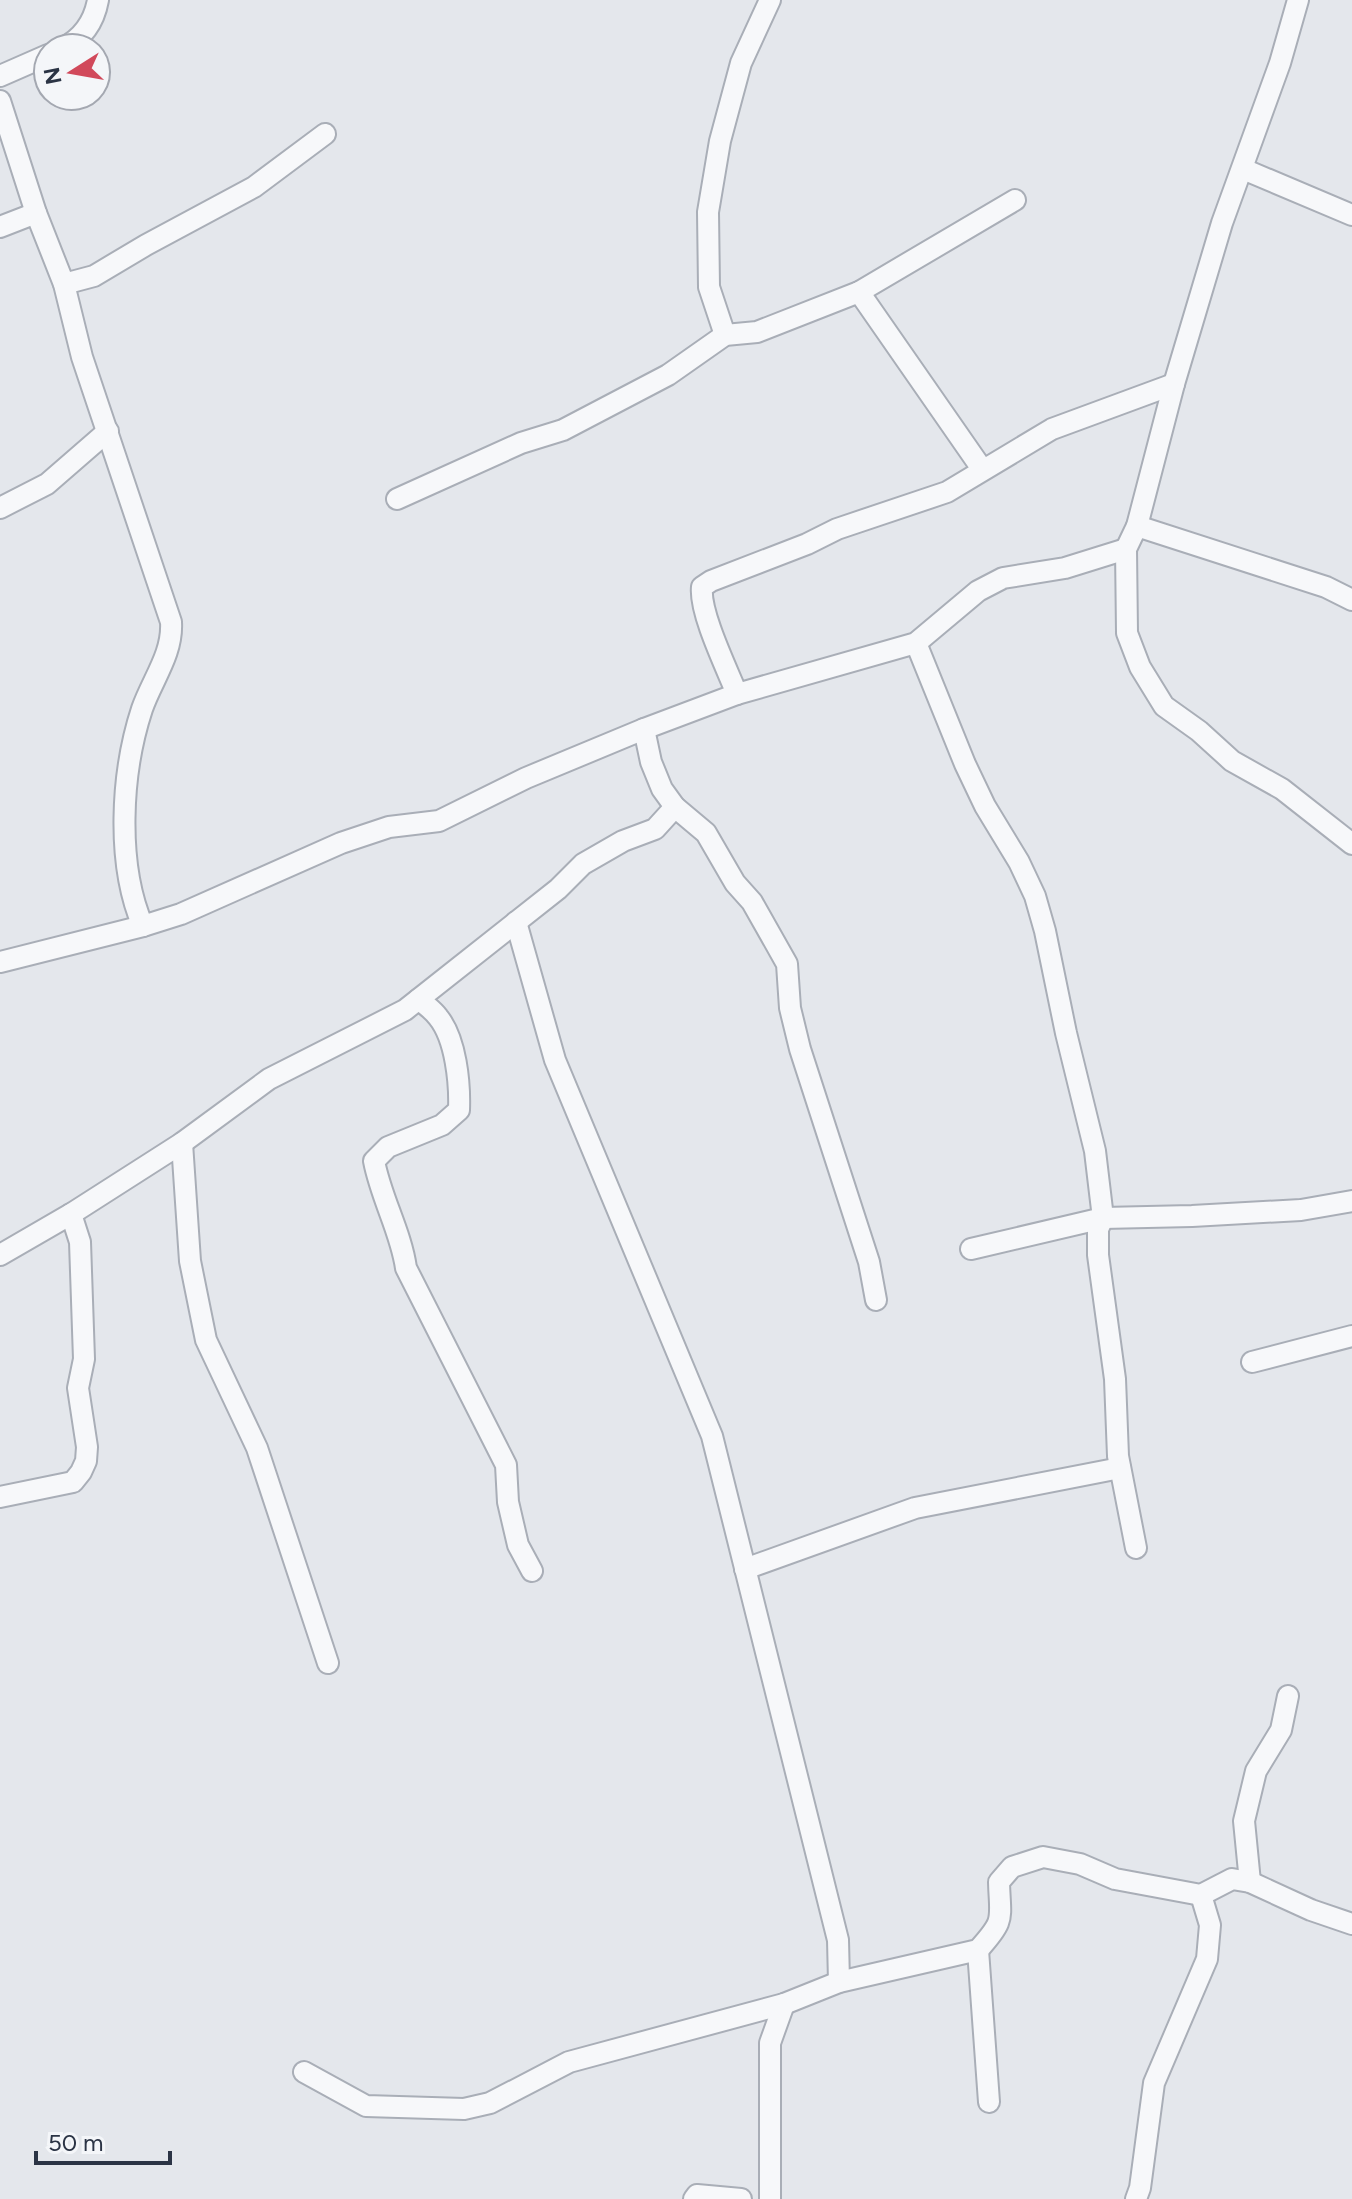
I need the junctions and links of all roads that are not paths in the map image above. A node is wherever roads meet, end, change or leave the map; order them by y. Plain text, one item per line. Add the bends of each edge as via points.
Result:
1 (98, 0) edge
2 (770, 0) edge
3 (1298, 0) edge
4 (83, 32) edge
5 (32, 62) edge
6 (0, 76) edge
7 (0, 101) edge
8 (325, 134) dead end
9 (1243, 169) junction
10 (1015, 200) dead end
11 (36, 213) junction
12 (1352, 215) edge
13 (0, 227) edge
14 (64, 284) junction
15 (859, 292) junction
16 (725, 335) junction
17 (1174, 384) junction
18 (108, 431) junction
19 (982, 469) junction
20 (397, 499) dead end
21 (0, 508) edge
22 (1137, 526) junction
23 (1126, 549) junction
24 (1352, 600) edge
25 (916, 643) junction
26 (737, 694) junction
27 (644, 729) junction
28 (675, 807) junction
29 (1352, 844) edge
30 (516, 922) junction
31 (143, 926) junction
32 (0, 962) edge
33 (419, 999) junction
34 (182, 1143) junction
35 (1352, 1201) edge
36 (71, 1214) junction
37 (1103, 1218) junction
38 (971, 1249) dead end
39 (0, 1255) edge
40 (876, 1300) dead end
41 (1352, 1336) edge
42 (1252, 1362) dead end
43 (1120, 1468) junction
44 (0, 1497) edge
45 (1136, 1548) dead end
46 (745, 1569) junction
47 (532, 1571) dead end
48 (328, 1663) dead end
49 (1288, 1696) dead end
50 (1250, 1882) junction
51 (1201, 1895) junction
52 (1352, 1924) edge
53 (978, 1950) junction
54 (839, 1982) junction
55 (784, 2004) junction
56 (304, 2072) dead end
57 (989, 2102) dead end
58 (694, 2199) edge
59 (741, 2199) edge
60 (770, 2199) edge
61 (1136, 2199) edge

1 - 4 street
2 - 16 street via 741,63 708,212 709,287
3 - 9 street
5 - 6 street
7 - 11 street
8 - 14 street via 254,187 94,276
9 - 12 street
9 - 17 street
10 - 15 street
11 - 13 street
11 - 14 street
14 - 18 street
15 - 16 street via 757,332
15 - 19 street
16 - 20 street via 668,375 563,430 521,443
17 - 19 street via 1052,429
17 - 22 street
18 - 21 street via 47,484
18 - 31 street via 171,622 168,650 142,708 127,789 125,855
19 - 26 street via 947,492 837,529 702,587
22 - 23 street
22 - 24 street
23 - 25 street via 1065,568 1003,578 978,591
23 - 29 street via 1127,633 1164,706 1232,761 1282,789
25 - 26 street
25 - 37 street via 965,764 1035,896 1095,1151
26 - 27 street
27 - 28 street via 651,762
27 - 31 street via 439,821 389,827 341,843
28 - 30 street via 655,829 583,864
28 - 40 street via 706,833 787,964 800,1049 869,1262
30 - 33 street
30 - 46 street via 555,1060 712,1436
31 - 32 street
33 - 34 street via 269,1079
33 - 47 street via 439,1018 453,1050 459,1110 442,1125 388,1147 374,1161 406,1268 506,1465 518,1545
34 - 36 street
34 - 48 street via 190,1261 206,1340 257,1448
35 - 37 street via 1301,1210
36 - 39 street
36 - 44 street via 80,1242 84,1359 78,1388 86,1461 73,1482
37 - 38 street
37 - 43 street via 1098,1247
41 - 42 street
43 - 45 street
43 - 46 street via 915,1508
46 - 54 street via 838,1940
49 - 50 street via 1281,1730 1256,1771 1244,1821
50 - 51 street via 1232,1879
50 - 52 street
51 - 53 street via 1115,1879 1080,1864 1043,1857 1012,1867 999,1882 1002,1914
51 - 61 street via 1210,1925 1207,1959 1154,2083
53 - 54 street
53 - 57 street
54 - 55 street
55 - 56 street via 569,2062 490,2103 464,2109 366,2106
55 - 60 street via 770,2043
58 - 59 street

